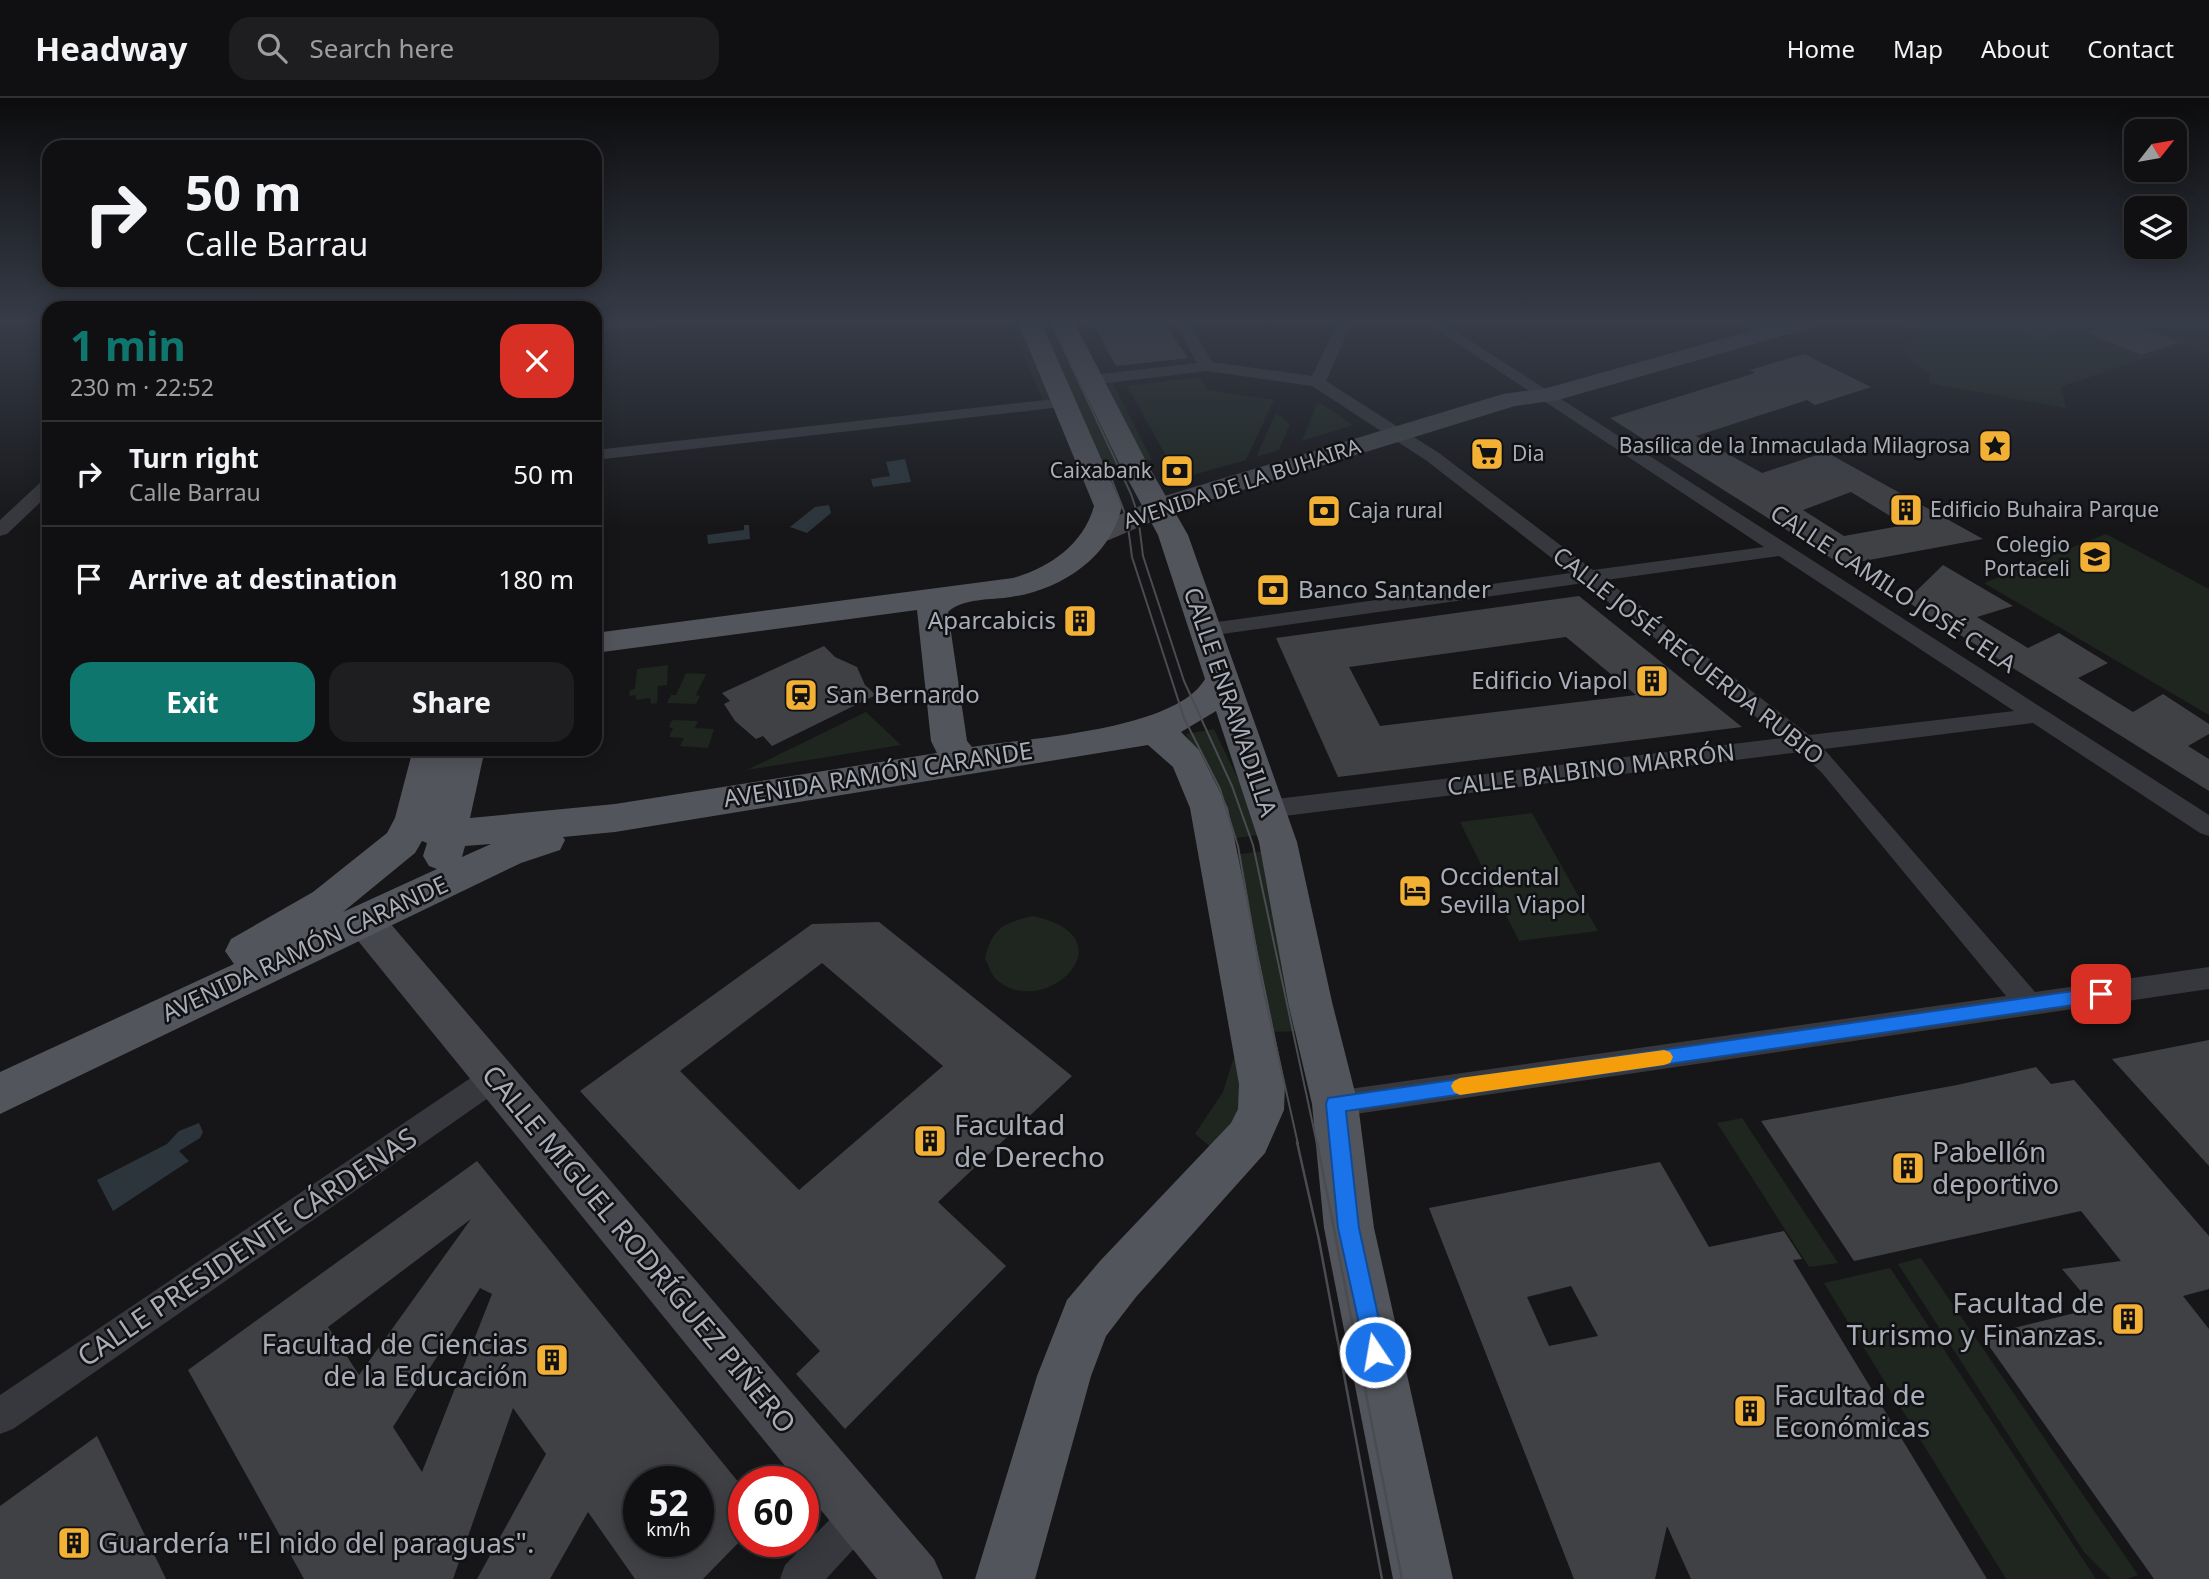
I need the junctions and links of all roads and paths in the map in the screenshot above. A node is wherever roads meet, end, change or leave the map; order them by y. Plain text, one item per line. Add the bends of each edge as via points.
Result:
1 (1059, 391) edge
2 (1097, 391) edge
3 (1331, 391) edge
4 (1543, 391) edge
5 (1563, 391) edge
6 (1549, 395) junction
7 (1064, 403) junction
8 (1406, 439) junction
9 (602, 453) edge
10 (42, 491) edge
11 (1166, 521) junction
12 (0, 530) edge
13 (1099, 534) junction
14 (1783, 550) junction
15 (1588, 576) junction
16 (964, 593) junction
17 (1206, 635) junction
18 (602, 642) edge
19 (1223, 677) junction
20 (2039, 715) junction
21 (1142, 732) junction
22 (1805, 744) junction
23 (430, 756) edge
24 (463, 756) edge
25 (965, 761) junction
26 (1268, 809) junction
27 (615, 818) junction
28 (2209, 827) edge
29 (421, 831) junction
30 (363, 920) junction
31 (2209, 978) edge
32 (2030, 1005) junction
33 (0, 1065) edge
34 (494, 1079) junction
35 (0, 1094) edge
36 (1335, 1104) junction
37 (0, 1416) edge
38 (861, 1514) junction
39 (799, 1579) edge
40 (914, 1579) edge
41 (1005, 1579) edge
42 (1423, 1579) edge

1 - 7 main road
2 - 11 main road, CALLE ENRAMADILLA
3 - 8 street, CALLE JOSÉ RECUERDA RUBIO
4 - 6 street, CALLE CAMILO JOSÉ CELA
5 - 6 main road, AVENIDA DE LA BUHAIRA
6 - 8 main road, AVENIDA DE LA BUHAIRA via 1528,408
6 - 14 street, CALLE CAMILO JOSÉ CELA
7 - 9 street
7 - 13 main road via 1106,497 1107,515
8 - 11 main road, AVENIDA DE LA BUHAIRA
8 - 15 street, CALLE JOSÉ RECUERDA RUBIO
10 - 12 street
11 - 13 main road, AVENIDA DE LA BUHAIRA
11 - 17 main road, CALLE ENRAMADILLA
13 - 16 main road via 1036,582
14 - 15 street
14 - 20 street, CALLE CAMILO JOSÉ CELA
15 - 17 street via 1217,628
15 - 22 street, CALLE JOSÉ RECUERDA RUBIO
16 - 18 main road
16 - 25 main road via 940,602 932,611 949,741
17 - 19 main road, CALLE ENRAMADILLA
19 - 21 main road, AVENIDA RAMÓN CARANDE via 1211,698 1196,711
19 - 26 main road, CALLE ENRAMADILLA
20 - 22 street, CALLE BALBINO MARRÓN
20 - 28 street, CALLE CAMILO JOSÉ CELA
21 - 25 main road, AVENIDA RAMÓN CARANDE
21 - 41 main road via 1164,737 1180,750 1192,766 1209,808 1262,1084 1261,1110 1248,1138 1086,1319 1064,1376
22 - 26 street, CALLE BALBINO MARRÓN
22 - 32 street, CALLE JOSÉ RECUERDA RUBIO via 1830,767
23 - 29 main road
24 - 29 main road
25 - 27 main road, AVENIDA RAMÓN CARANDE
26 - 36 main road, CALLE ENRAMADILLA
27 - 29 main road, AVENIDA RAMÓN CARANDE
27 - 30 main road, AVENIDA RAMÓN CARANDE via 507,853
29 - 30 main road via 443,856 423,878
29 - 33 main road, AVENIDA RAMÓN CARANDE via 315,912 265,942
30 - 34 main road, CALLE MIGUEL RODRÍGUEZ PIÑERO
30 - 35 main road, AVENIDA RAMÓN CARANDE
31 - 32 street
32 - 36 street
34 - 37 street, CALLE PRESIDENTE CÁRDENAS
34 - 38 main road, CALLE MIGUEL RODRÍGUEZ PIÑERO
36 - 42 main road, CALLE ENRAMADILLA via 1349,1228
38 - 39 street
38 - 40 main road, CALLE MIGUEL RODRÍGUEZ PIÑERO

